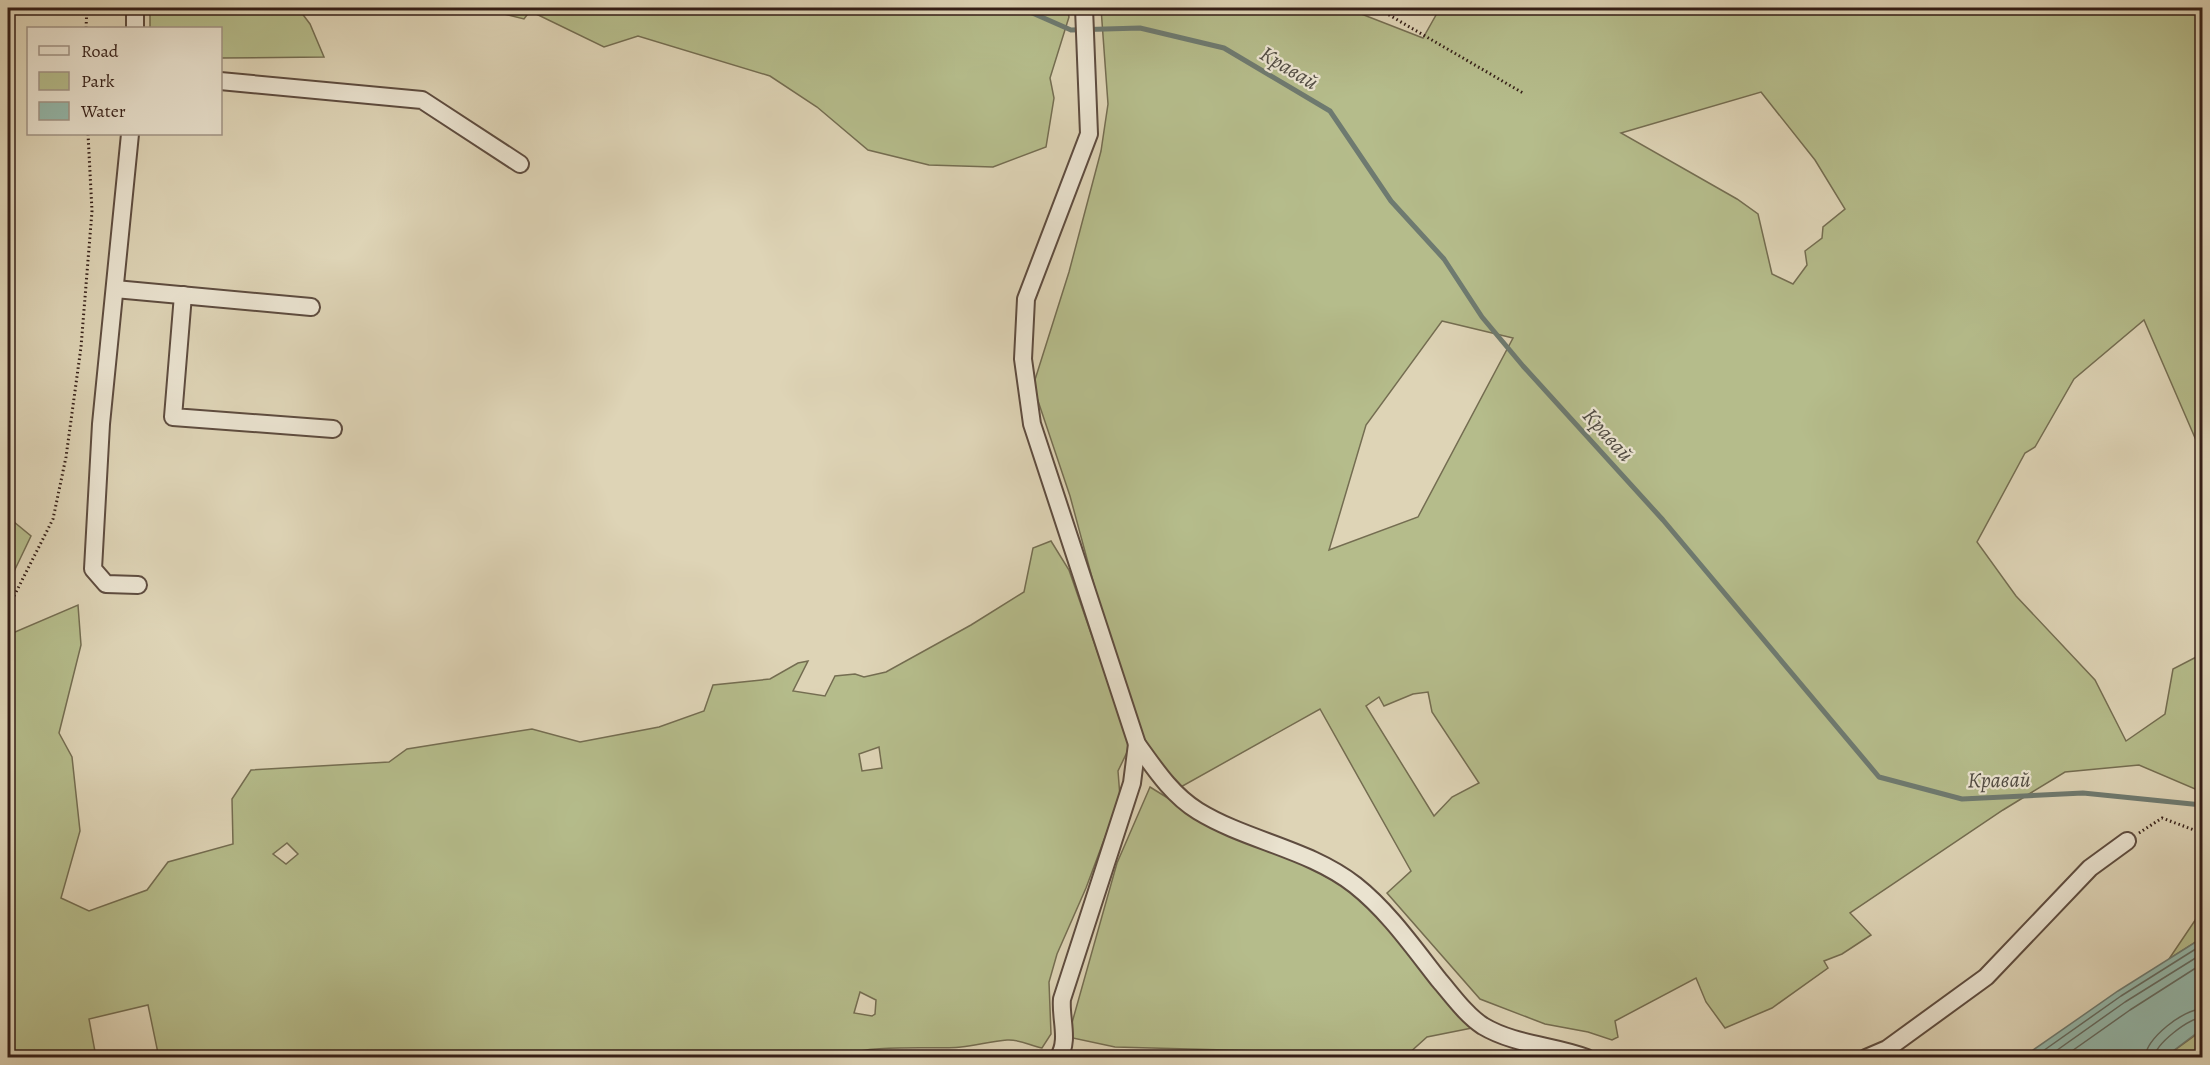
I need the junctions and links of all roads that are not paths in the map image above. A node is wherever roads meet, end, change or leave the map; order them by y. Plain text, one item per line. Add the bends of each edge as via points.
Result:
1 (135, 8) edge
2 (1084, 8) edge
3 (135, 27) edge
4 (222, 81) edge
5 (130, 135) edge
6 (520, 164) dead end
7 (115, 289) junction
8 (183, 295) junction
9 (311, 307) dead end
10 (333, 429) dead end
11 (138, 585) dead end
12 (1137, 744) junction
13 (2127, 841) road end
14 (1058, 1058) edge
15 (1587, 1058) edge
16 (1866, 1058) edge

1 - 3 street
2 - 12 street via 1089,134 1026,299 1023,359 1032,424
4 - 6 street via 422,100
5 - 7 street
7 - 8 street
7 - 11 street via 101,424 93,568 106,584
8 - 9 street
8 - 10 street via 173,417
12 - 14 street via 1132,783 1062,999 1065,1043
12 - 15 street via 1166,785 1198,811 1353,883 1381,907 1454,998 1481,1024 1504,1037 1564,1049
13 - 16 street via 2090,868 1986,977 1887,1049

